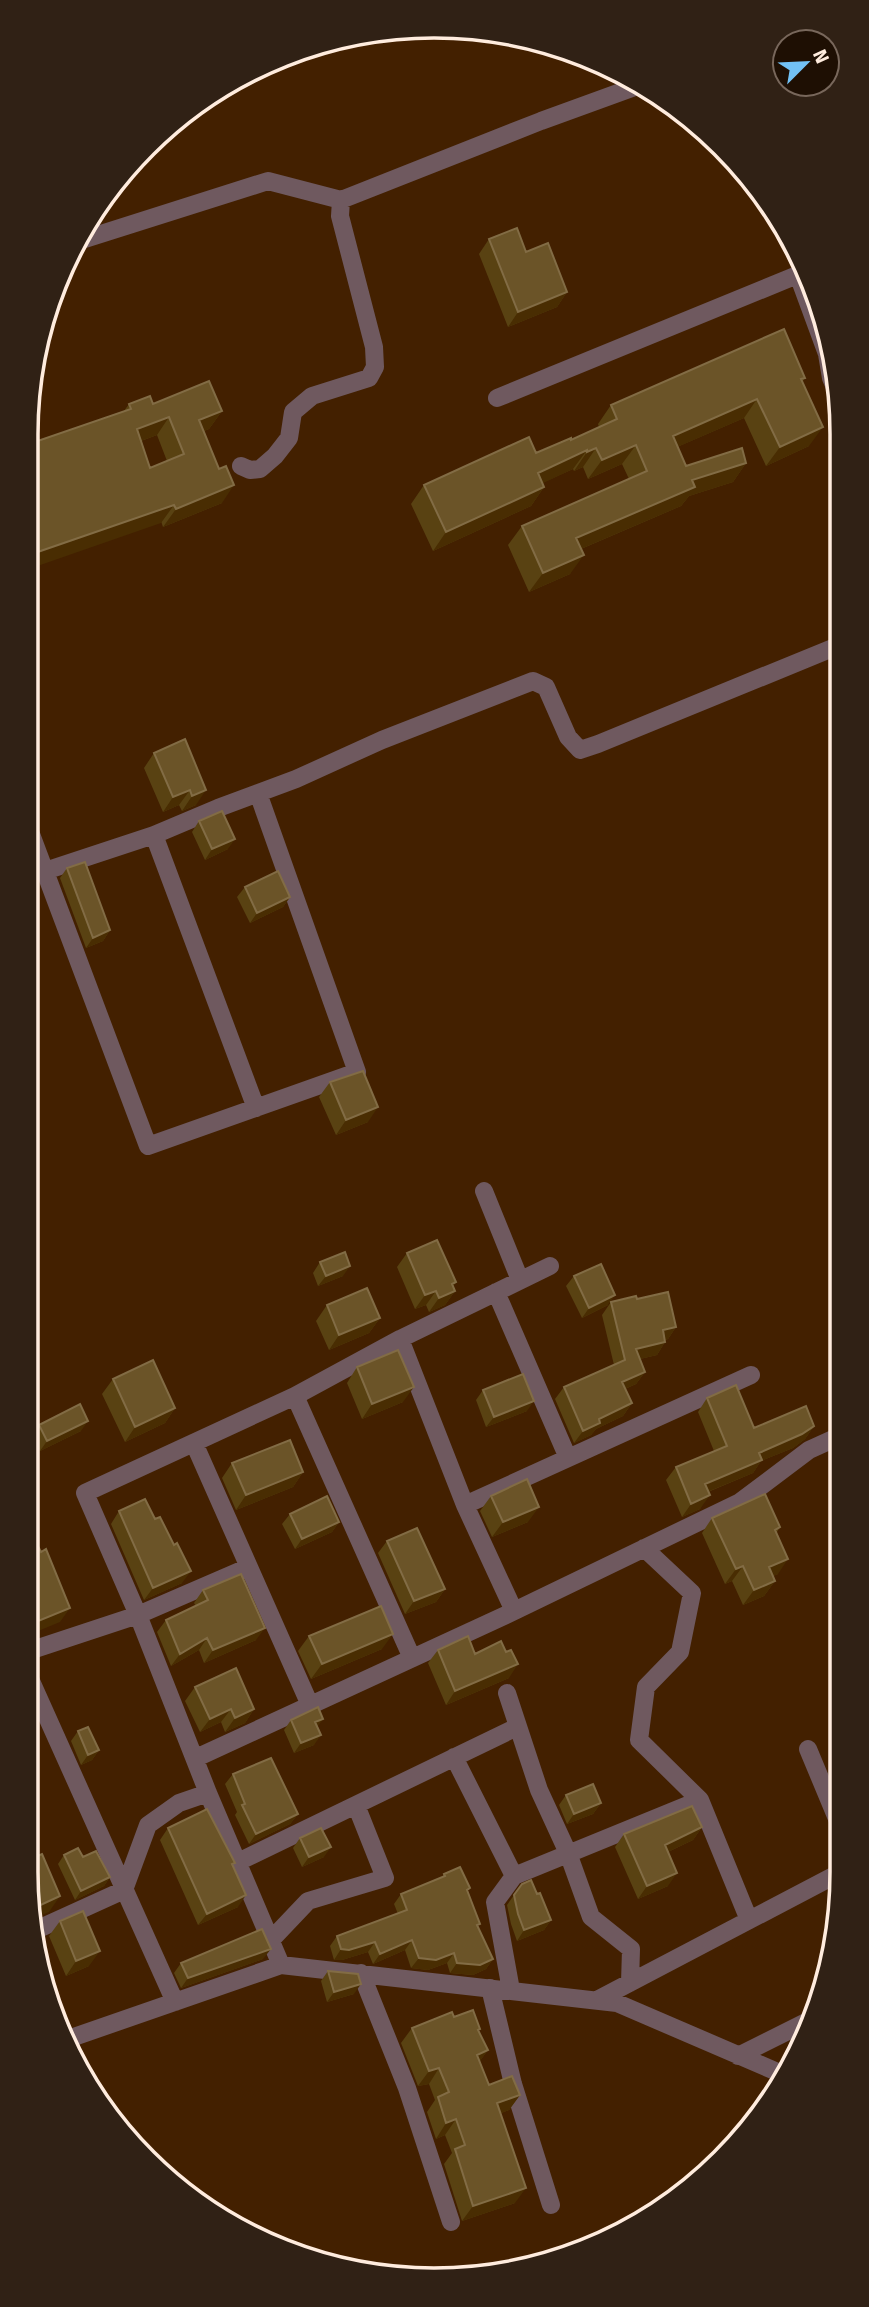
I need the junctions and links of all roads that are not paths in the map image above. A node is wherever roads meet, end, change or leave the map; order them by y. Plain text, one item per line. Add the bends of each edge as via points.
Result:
1 (628, 89) edge
2 (341, 200) junction
3 (91, 237) edge
4 (797, 276) edge
5 (497, 398) dead end
6 (241, 466) dead end
7 (830, 649) edge
8 (258, 793) junction
9 (154, 835) junction
10 (38, 852) edge
11 (45, 870) junction
12 (256, 1108) junction
13 (484, 1191) dead end
14 (550, 1266) dead end
15 (520, 1280) junction
16 (496, 1292) junction
17 (400, 1339) junction
18 (751, 1375) dead end
19 (295, 1396) junction
20 (830, 1440) edge
21 (194, 1443) junction
22 (568, 1458) junction
23 (465, 1505) junction
24 (644, 1548) junction
25 (249, 1567) junction
26 (514, 1611) junction
27 (138, 1615) junction
28 (38, 1648) edge
29 (412, 1658) junction
30 (507, 1693) dead end
31 (310, 1705) junction
32 (38, 1711) edge
33 (517, 1727) junction
34 (807, 1749) dead end
35 (454, 1757) junction
36 (195, 1758) junction
37 (208, 1793) junction
38 (700, 1800) junction
39 (830, 1803) edge
40 (356, 1805) junction
41 (568, 1853) junction
42 (239, 1862) junction
43 (514, 1876) junction
44 (830, 1878) edge
45 (124, 1890) junction
46 (749, 1920) junction
47 (42, 1927) edge
48 (271, 1940) junction
49 (281, 1965) junction
50 (361, 1973) junction
51 (630, 1983) junction
52 (490, 1988) junction
53 (511, 1990) junction
54 (597, 2000) junction
55 (175, 2002) junction
56 (799, 2025) edge
57 (74, 2037) edge
58 (738, 2056) junction
59 (776, 2072) edge
60 (551, 2205) dead end
61 (451, 2222) dead end

1 - 2 street
2 - 3 street via 268,181
2 - 6 street via 340,216 374,347 375,367 369,378 312,396 293,412 289,439 275,456 260,469
4 - 5 street
7 - 8 street via 580,750 568,737 546,687 533,681
8 - 9 street
8 - 12 street via 357,1072
9 - 11 street
9 - 12 street
10 - 11 street
11 - 12 street via 148,1146
13 - 15 street
14 - 15 street
15 - 16 street
16 - 17 street
16 - 22 street
17 - 19 street
17 - 23 street
18 - 22 street
19 - 21 street
19 - 29 street
20 - 24 street via 809,1450 740,1502
21 - 25 street
21 - 27 street via 86,1493
22 - 23 street
23 - 26 street
24 - 26 street
24 - 38 street via 692,1593 680,1652 646,1687 639,1740
25 - 27 street
25 - 31 street
26 - 29 street
27 - 28 street
27 - 36 street
29 - 31 street
30 - 33 street
31 - 36 street
32 - 45 street
33 - 35 street
33 - 41 street
34 - 39 street
35 - 40 street
35 - 43 street
36 - 37 street
37 - 42 street
37 - 45 street via 180,1803 148,1825
38 - 41 street
38 - 46 street
40 - 42 street
40 - 48 street via 385,1878 308,1900
41 - 43 street
41 - 51 street via 591,1917 631,1949
42 - 48 street
43 - 53 street via 495,1902
44 - 46 street
45 - 47 street
45 - 55 street
46 - 51 street
48 - 49 street
49 - 50 street
49 - 55 street
50 - 52 street
50 - 61 street via 407,2088
51 - 54 street
52 - 53 street
52 - 60 street via 513,2084
53 - 54 street
54 - 58 street via 617,2003
55 - 57 street
56 - 58 street
58 - 59 street

